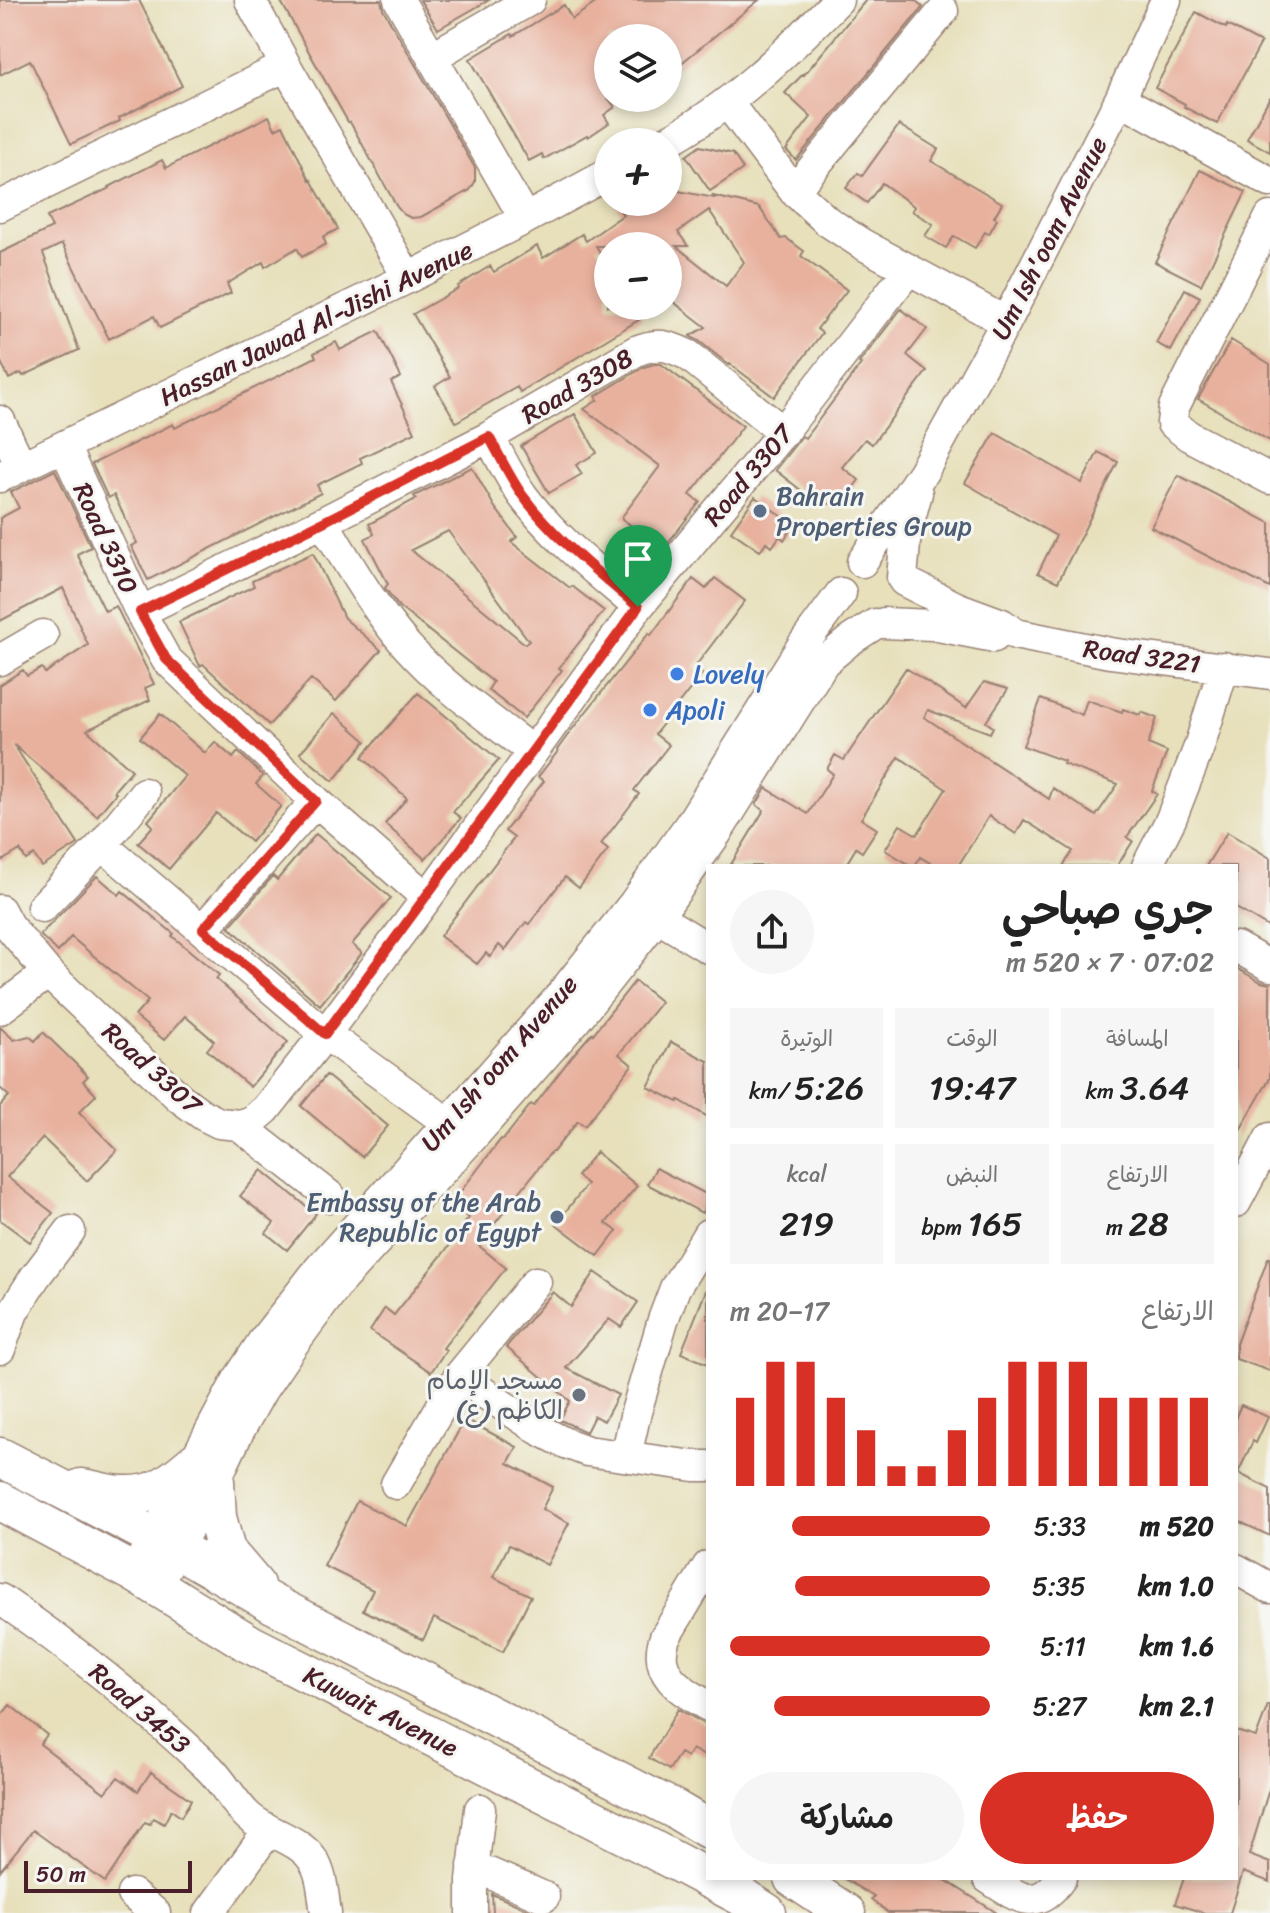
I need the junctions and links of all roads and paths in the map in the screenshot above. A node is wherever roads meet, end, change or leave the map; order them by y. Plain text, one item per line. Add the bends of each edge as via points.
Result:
1 (250, 0) edge
2 (399, 0) edge
3 (838, 0) edge
4 (1166, 0) edge
5 (522, 2) edge
6 (943, 11) dead end
7 (432, 57) junction
8 (286, 66) junction
9 (1120, 99) junction
10 (727, 102) junction
11 (682, 132) edge
12 (594, 182) edge
13 (1270, 182) edge
14 (794, 191) junction
15 (0, 206) edge
16 (1270, 217) edge
17 (525, 219) junction
18 (909, 269) junction
19 (408, 278) junction
20 (1006, 322) junction
21 (0, 421) edge
22 (783, 432) junction
23 (489, 437) junction
24 (64, 446) junction
25 (11, 471) edge
26 (923, 472) junction
27 (1270, 479) edge
28 (323, 522) junction
29 (862, 562) junction
30 (903, 579) junction
31 (841, 593) junction
32 (638, 607) junction
33 (140, 612) junction
34 (880, 624) junction
35 (1015, 634) junction
36 (43, 635) dead end
37 (0, 660) edge
38 (1224, 667) junction
39 (1270, 674) edge
40 (533, 752) junction
41 (144, 793) dead end
42 (316, 801) junction
43 (102, 845) junction
44 (1148, 864) edge
45 (427, 898) junction
46 (42, 907) dead end
47 (0, 910) edge
48 (645, 910) junction
49 (203, 929) junction
50 (706, 947) edge
51 (1238, 948) edge
52 (1270, 966) edge
53 (48, 973) junction
54 (0, 1009) edge
55 (325, 1034) junction
56 (239, 1125) junction
57 (460, 1131) junction
58 (1270, 1138) edge
59 (331, 1197) dead end
60 (1238, 1198) edge
61 (70, 1231) dead end
62 (706, 1237) edge
63 (536, 1282) dead end
64 (6, 1309) edge
65 (0, 1349) edge
66 (459, 1376) junction
67 (626, 1456) junction
68 (0, 1457) edge
69 (703, 1470) edge
70 (205, 1472) junction
71 (396, 1484) dead end
72 (61, 1488) junction
73 (0, 1501) edge
74 (165, 1543) junction
75 (706, 1569) edge
76 (1238, 1570) edge
77 (145, 1579) junction
78 (1270, 1588) edge
79 (0, 1599) edge
80 (273, 1604) junction
81 (706, 1705) edge
82 (480, 1809) dead end
83 (706, 1828) edge
84 (269, 1830) junction
85 (473, 1866) junction
86 (796, 1880) edge
87 (991, 1880) edge
88 (1060, 1880) edge
89 (132, 1894) dead end
90 (544, 1897) dead end
91 (753, 1907) edge
92 (155, 1913) edge
93 (209, 1913) edge
94 (326, 1913) edge
95 (472, 1913) edge
96 (846, 1913) edge

1 - 8 street
2 - 7 street
3 - 10 street
4 - 9 street, Um Ish'oom Avenue
5 - 7 street
6 - 14 street
7 - 17 street
8 - 15 street
8 - 19 street
9 - 13 street
9 - 20 street, Um Ish'oom Avenue
10 - 11 street
10 - 14 street
12 - 17 street, Hassan Jawad Al-Jishi Avenue
14 - 18 street via 827,221
16 - 27 street via 1174,407 1172,423
17 - 19 street, Hassan Jawad Al-Jishi Avenue
18 - 20 street
18 - 22 street, Road 3307
19 - 24 street, Hassan Jawad Al-Jishi Avenue
20 - 26 street, Um Ish'oom Avenue
21 - 25 street, Hassan Jawad Al-Jishi Avenue
22 - 23 street, Road 3308 via 688,355 650,345
22 - 32 street, Road 3307
23 - 28 street, Road 3308
23 - 32 street via 546,524
24 - 25 street, Hassan Jawad Al-Jishi Avenue
24 - 33 street, Road 3310
26 - 29 street, Um Ish'oom Avenue
26 - 30 street, Um Ish'oom Avenue via 906,533
28 - 33 street, Road 3308
28 - 40 street via 374,605 406,645
29 - 30 street via 882,561
29 - 31 street via 844,578
30 - 34 street via 901,609
30 - 35 street, Road 3221
31 - 34 street via 849,613 860,622
31 - 48 street, Um Ish'oom Avenue via 690,824
32 - 40 street, Road 3307
33 - 42 street, Road 3310 via 166,659
34 - 35 street, Road 3221 via 933,625 998,639
34 - 48 street, Um Ish'oom Avenue via 824,662 716,834
35 - 38 street, Road 3221
36 - 37 street
38 - 39 street, Road 3221
38 - 44 street via 1199,747
40 - 45 street, Road 3307
41 - 43 street
42 - 45 street, Road 3310
42 - 49 street
43 - 46 street
43 - 49 street
45 - 55 street, Road 3307
47 - 53 street, Road 3307
48 - 50 street
48 - 57 street, Um Ish'oom Avenue via 556,1001
49 - 55 street
51 - 52 street
53 - 54 street
53 - 56 street, Road 3307 via 180,1098 219,1123
55 - 56 street, Road 3307 via 266,1109
55 - 57 street
56 - 59 street
57 - 70 street, Um Ish'oom Avenue via 339,1282 238,1433
58 - 60 street
61 - 64 street
62 - 67 street via 675,1288 663,1320
63 - 66 street
64 - 65 street
66 - 67 street via 563,1442
66 - 71 street
67 - 69 street
68 - 72 main road, Kuwait Avenue
70 - 72 main road via 143,1495
70 - 74 street, Um Ish'oom Avenue
70 - 80 main road via 226,1551
72 - 74 main road, Kuwait Avenue
73 - 77 main road, Kuwait Avenue
74 - 77 street, Um Ish'oom Avenue
74 - 80 main road, Kuwait Avenue
75 - 81 street via 661,1648 673,1682
76 - 78 street
77 - 91 main road, Kuwait Avenue via 250,1644 650,1848
79 - 84 street, Road 3453 via 123,1692 211,1770 246,1814
80 - 83 main road, Kuwait Avenue
82 - 85 street
84 - 93 street
84 - 94 street, Road 3453 via 315,1862
85 - 90 street
85 - 95 street
86 - 96 main road
87 - 88 street via 1026,1901 1046,1896
89 - 92 street

